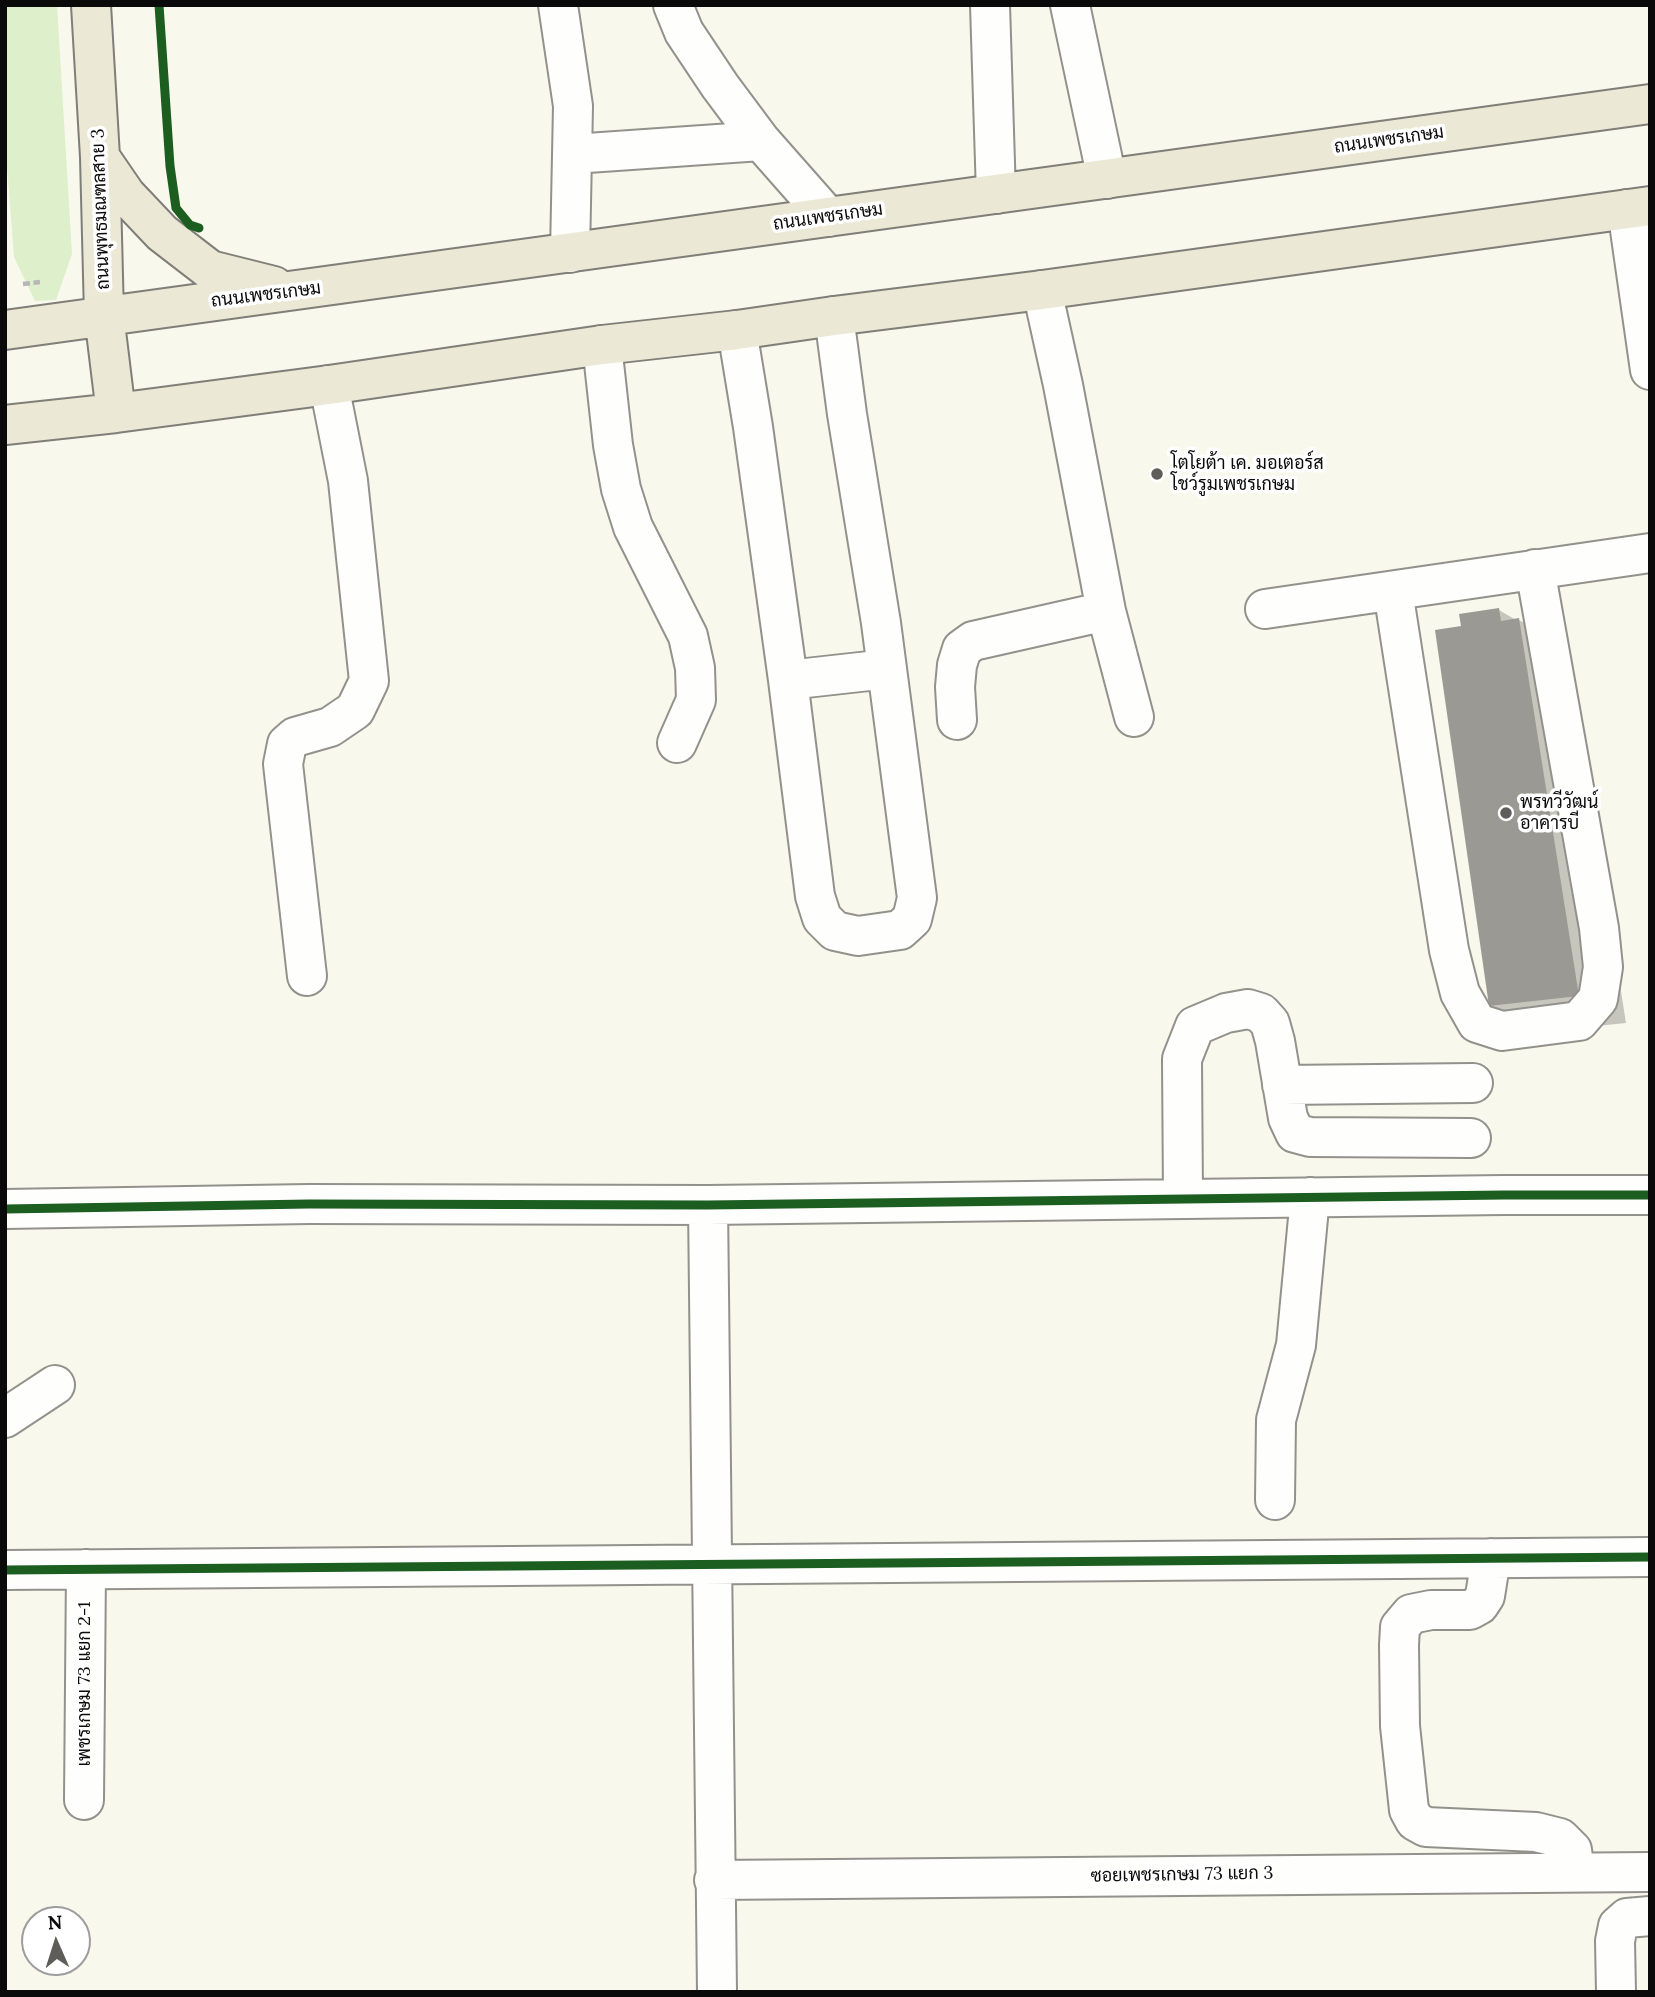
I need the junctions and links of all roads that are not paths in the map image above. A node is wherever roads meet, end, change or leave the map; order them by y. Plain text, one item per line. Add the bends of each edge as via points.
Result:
1 (91, 5) edge
2 (558, 5) edge
3 (673, 5) edge
4 (990, 5) edge
5 (1070, 5) edge
6 (1650, 104) edge
7 (761, 141) junction
8 (573, 154) junction
9 (100, 157) junction
10 (1108, 179) junction
11 (996, 194) junction
12 (1639, 208) edge
13 (828, 217) junction
14 (570, 253) junction
15 (1042, 290) junction
16 (296, 291) junction
17 (104, 315) junction
18 (834, 316) junction
19 (5, 330) edge
20 (737, 330) junction
21 (602, 345) junction
22 (1650, 370) edge
23 (329, 385) junction
24 (116, 413) junction
25 (5, 425) edge
26 (1650, 553) edge
27 (1535, 569) junction
28 (1393, 591) junction
29 (1265, 609) dead end
30 (1107, 611) junction
31 (887, 669) junction
32 (788, 680) junction
33 (1134, 717) dead end
34 (957, 720) dead end
35 (677, 743) dead end
36 (307, 976) dead end
37 (1473, 1083) dead end
38 (1282, 1085) junction
39 (1471, 1138) dead end
40 (1650, 1195) edge
41 (1310, 1198) junction
42 (1183, 1199) junction
43 (708, 1205) junction
44 (5, 1209) edge
45 (55, 1385) dead end
46 (5, 1418) edge
47 (1275, 1500) dead end
48 (1650, 1557) edge
49 (1491, 1558) junction
50 (711, 1565) junction
51 (86, 1569) junction
52 (5, 1570) edge
53 (84, 1800) dead end
54 (1575, 1872) junction
55 (1650, 1872) edge
56 (714, 1880) junction
57 (1650, 1916) edge
58 (717, 1992) edge
59 (1616, 1992) edge

1 - 9 main road, ถนนพุทธมณฑลสาย 3
2 - 8 street via 573,106
3 - 7 street via 684,32
4 - 11 street
5 - 10 street
6 - 10 main road, ถนนเพชรเกษม
7 - 8 street
7 - 13 street
8 - 14 street
9 - 16 main road via 126,195 162,233 210,270
9 - 17 main road, ถนนพุทธมณฑลสาย 3
10 - 11 main road, ถนนเพชรเกษม
11 - 13 main road, ถนนเพชรเกษม
12 - 15 main road
12 - 22 street
13 - 14 main road, ถนนเพชรเกษม
14 - 16 main road, ถนนเพชรเกษม
15 - 18 main road
15 - 30 street
16 - 17 main road, ถนนเพชรเกษม
17 - 19 main road, ถนนเพชรเกษม
17 - 24 main road, ถนนพุทธมณฑลสาย 3
18 - 20 main road
18 - 31 street
20 - 21 main road
20 - 32 street
21 - 23 main road
21 - 35 street via 621,489 633,527 688,636 695,668 696,700
23 - 24 main road
23 - 36 street via 348,481 369,681 355,710 330,727 295,737 288,744 283,764
24 - 25 main road
26 - 27 street
27 - 28 street
27 - 28 street via 1603,967 1598,999 1579,1021 1502,1031 1477,1023 1460,993 1448,950
28 - 29 street
30 - 33 street
30 - 34 street via 973,641 962,649 957,665
31 - 32 street
31 - 32 street via 917,898 912,919 901,930 858,936 835,930 822,918 815,896
37 - 38 street
38 - 39 street via 1287,1118 1295,1133 1310,1138
38 - 42 street via 1270,1023 1261,1013 1248,1009 1226,1013 1195,1026 1182,1059
40 - 41 street
41 - 42 street
41 - 47 street via 1296,1345 1276,1420
42 - 43 street
43 - 44 street
43 - 50 street
45 - 46 street
48 - 49 street
49 - 50 street
49 - 54 street via 1485,1596 1479,1605 1470,1610 1411,1614 1400,1627 1401,1726 1409,1810 1415,1821 1426,1827 1536,1832 1560,1838 1572,1850
50 - 51 street
50 - 56 street
51 - 52 street
51 - 53 street, เพชรเกษม 73 แยก 2-1
54 - 55 street, ซอยเพชรเกษม 73 แยก 3
54 - 56 street, ซอยเพชรเกษม 73 แยก 3
56 - 58 street
57 - 59 street via 1627,1918 1618,1926

